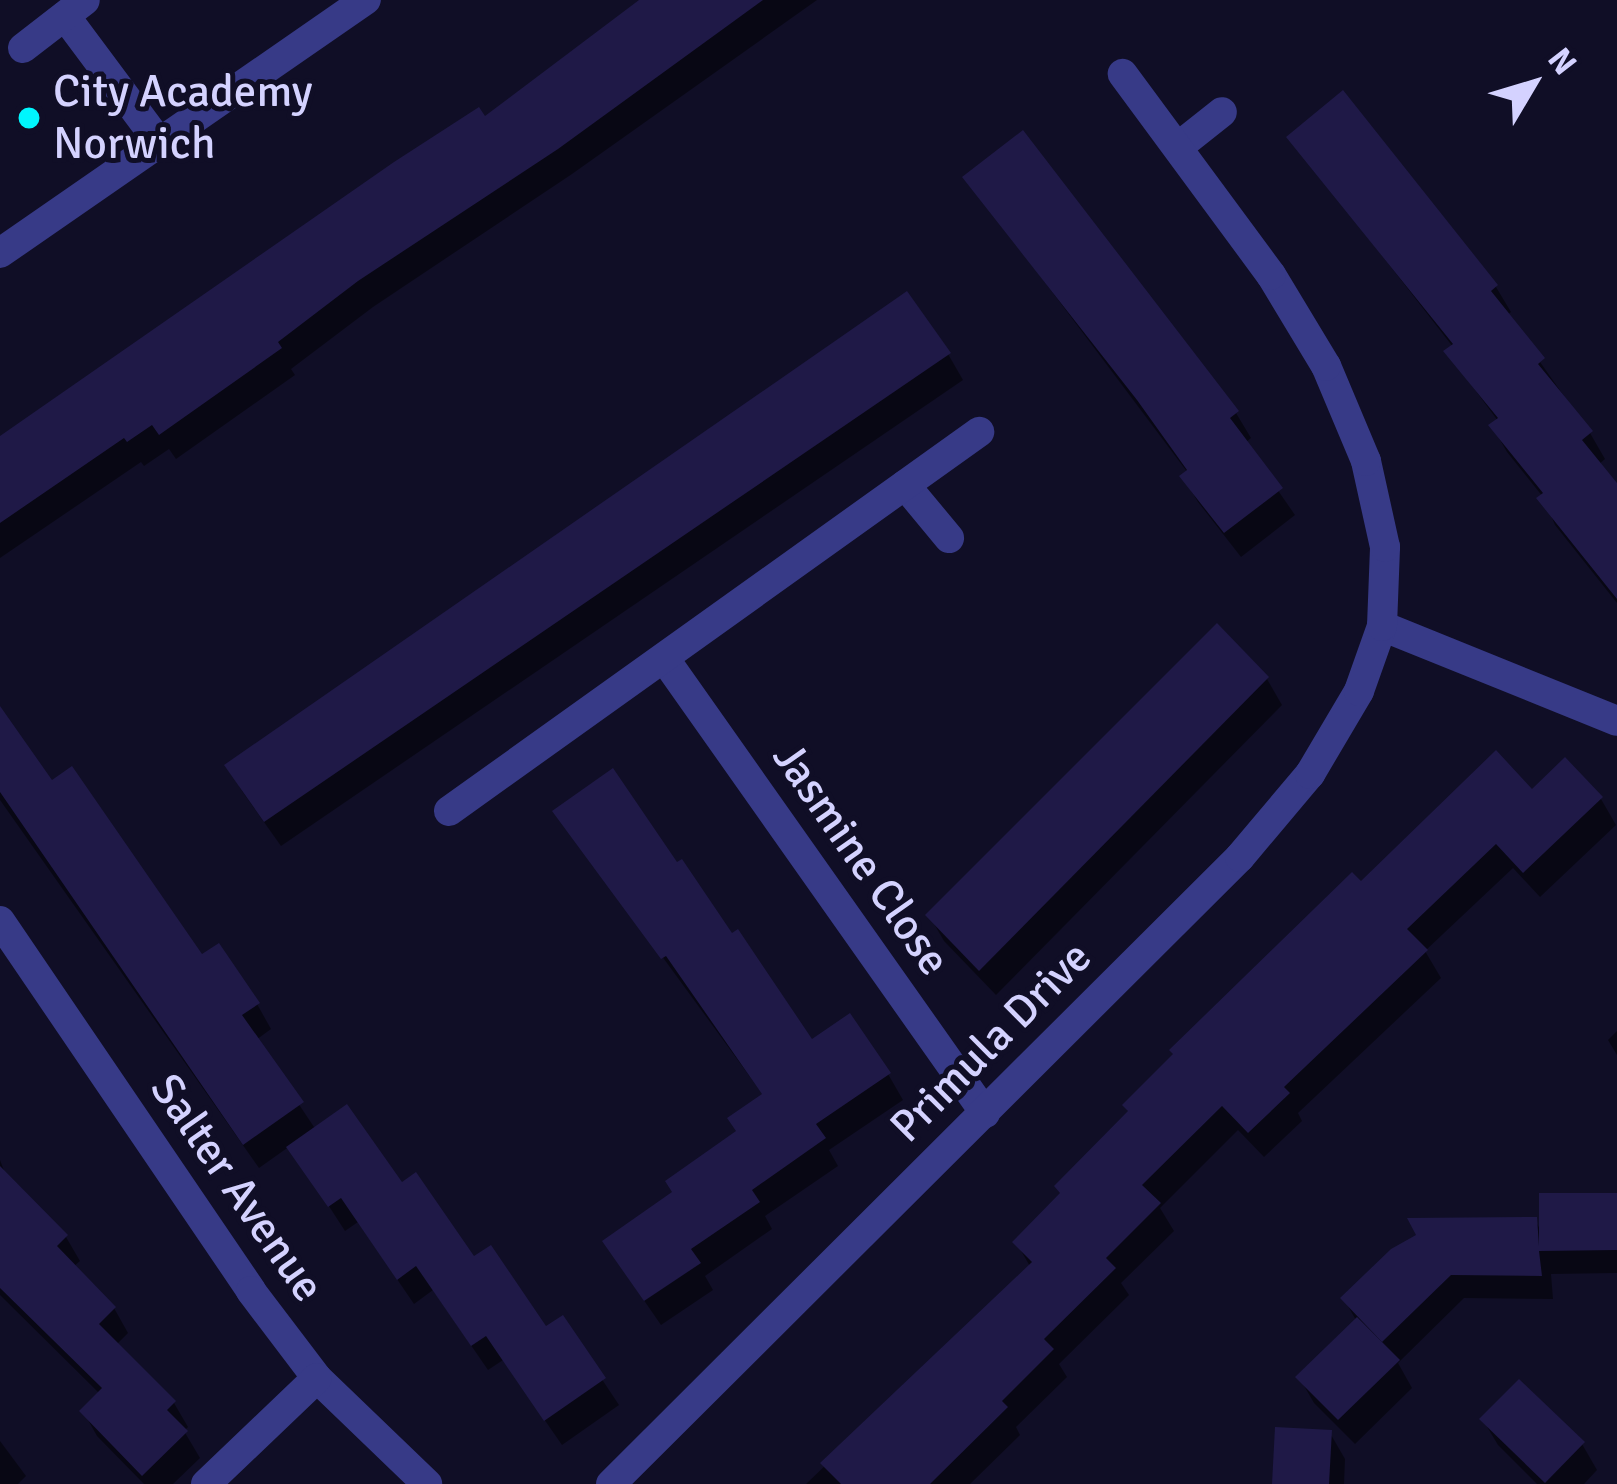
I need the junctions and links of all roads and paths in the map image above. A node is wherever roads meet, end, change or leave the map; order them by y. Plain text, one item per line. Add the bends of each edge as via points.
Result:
1 (366, 0) edge
2 (75, 8) edge
3 (23, 49) dead end
4 (1124, 74) dead end
5 (1222, 112) dead end
6 (159, 142) junction
7 (1178, 147) junction
8 (0, 253) edge
9 (979, 432) dead end
10 (905, 485) junction
11 (949, 538) dead end
12 (1382, 626) junction
13 (664, 658) junction
14 (1617, 721) edge
15 (449, 811) dead end
16 (0, 921) edge
17 (985, 1113) junction
18 (317, 1378) junction
19 (206, 1484) edge
20 (427, 1484) edge
21 (611, 1484) edge

1 - 6 street
2 - 3 street
2 - 6 street
4 - 7 street, Primula Drive
5 - 7 street
6 - 8 street
7 - 12 street, Primula Drive via 1270,274 1342,404 1366,461 1385,547
9 - 10 street
10 - 11 street
10 - 13 street
12 - 14 street
12 - 17 street, Primula Drive via 1359,691 1310,774 1240,857
13 - 15 street
13 - 17 street, Jasmine Close
16 - 18 street, Salter Avenue
17 - 21 street, Primula Drive
18 - 19 street
18 - 20 street, Salter Avenue

